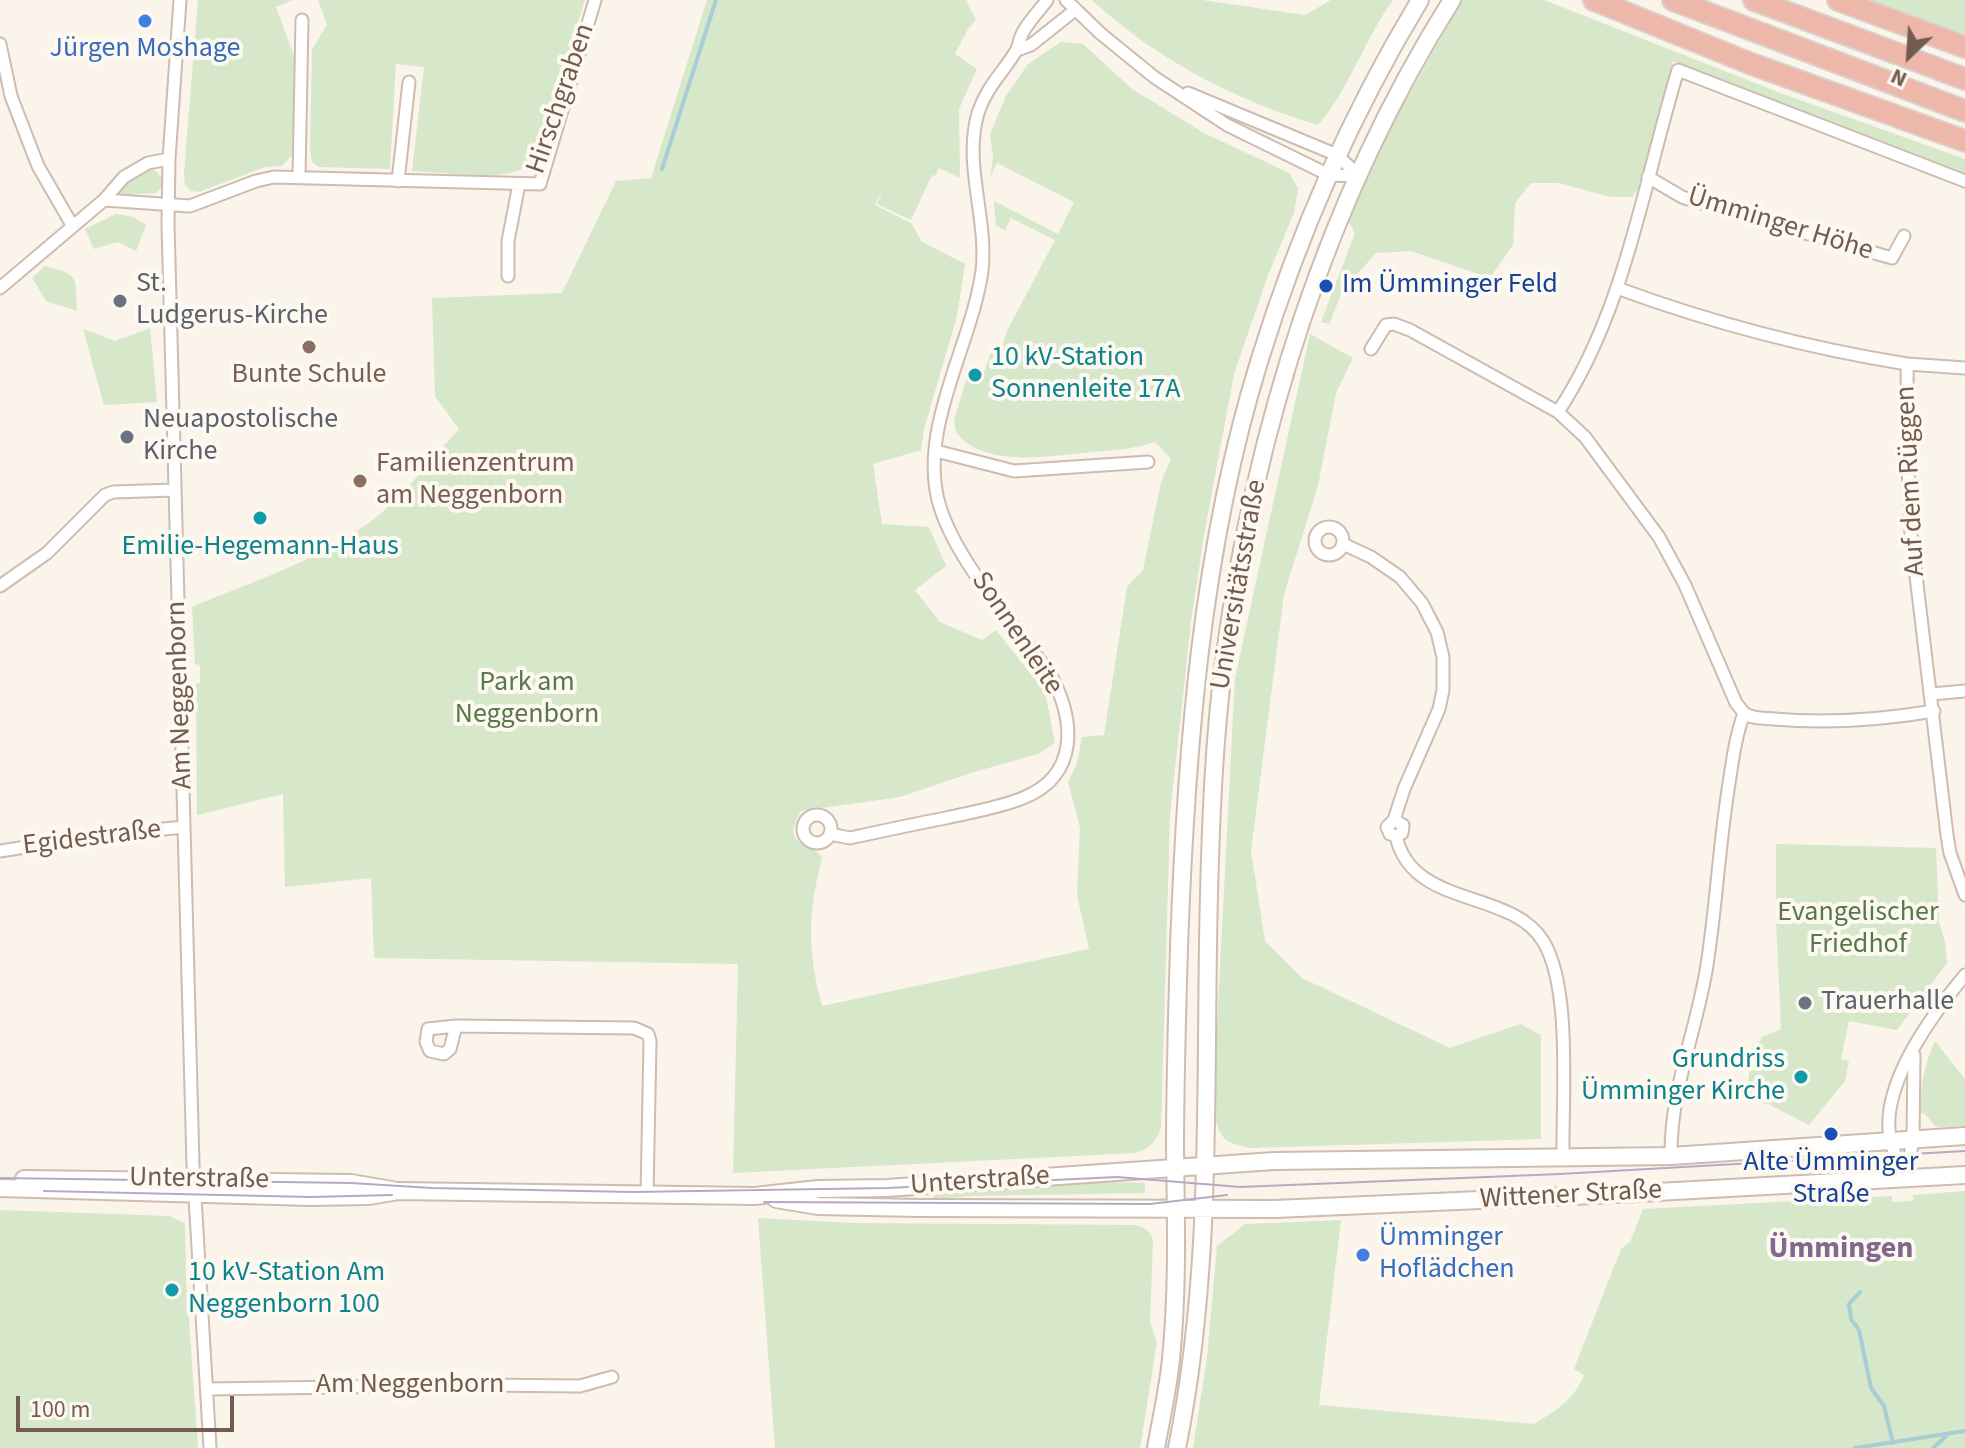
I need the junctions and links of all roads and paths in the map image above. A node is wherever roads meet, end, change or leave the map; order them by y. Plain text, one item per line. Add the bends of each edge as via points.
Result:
1 (180, 0) edge
2 (595, 0) edge
3 (1047, 0) edge
4 (1066, 0) edge
5 (1420, 0) edge
6 (1452, 0) edge
7 (1594, 0) edge
8 (1673, 0) edge
9 (1754, 0) edge
10 (1838, 0) edge
11 (1075, 10) junction
12 (302, 20) dead end
13 (0, 44) edge
14 (1965, 47) edge
15 (1017, 50) junction
16 (1965, 79) edge
17 (409, 82) dead end
18 (1162, 82) junction
19 (5, 97) edge
20 (1965, 111) edge
21 (1965, 141) edge
22 (1337, 155) junction
23 (169, 159) junction
24 (1329, 175) junction
25 (1359, 176) junction
26 (299, 177) junction
27 (1648, 177) junction
28 (398, 181) junction
29 (1965, 181) edge
30 (519, 184) junction
31 (104, 200) junction
32 (168, 205) junction
33 (72, 225) junction
34 (1904, 236) dead end
35 (508, 276) dead end
36 (0, 288) edge
37 (1617, 288) junction
38 (1371, 349) dead end
39 (1907, 364) junction
40 (1965, 368) edge
41 (1558, 412) junction
42 (936, 451) junction
43 (1148, 462) dead end
44 (175, 490) junction
45 (1343, 544) dead end
46 (0, 586) edge
47 (1965, 691) edge
48 (1932, 694) junction
49 (1934, 711) junction
50 (1744, 713) junction
51 (184, 827) junction
52 (830, 834) dead end
53 (0, 851) edge
54 (1965, 895) edge
55 (1965, 975) edge
56 (456, 1026) junction
57 (1915, 1047) junction
58 (1965, 1136) edge
59 (1913, 1140) junction
60 (1891, 1142) junction
61 (1671, 1156) junction
62 (1563, 1157) junction
63 (1205, 1165) junction
64 (1176, 1168) junction
65 (1965, 1175) edge
66 (1906, 1178) junction
67 (0, 1179) edge
68 (195, 1187) junction
69 (0, 1188) edge
70 (647, 1196) junction
71 (755, 1196) junction
72 (1176, 1209) junction
73 (1205, 1209) junction
74 (612, 1377) dead end
75 (207, 1389) junction
76 (210, 1448) edge
77 (1156, 1448) edge
78 (1177, 1448) edge

1 - 23 street, Am Neggenborn
2 - 30 street, Hirschgraben via 540,184
3 - 15 street, Sonnenleite
4 - 11 street
5 - 22 main road, Universitätsstraße
6 - 25 main road, Universitätsstraße
7 - 21 highway
8 - 20 highway
9 - 16 highway
10 - 14 highway
11 - 15 street, Sonnenleite
11 - 18 street
12 - 26 street
13 - 19 street
15 - 42 street, Sonnenleite via 988,88 977,116 973,150 982,271 940,418
17 - 28 street
18 - 22 street
18 - 24 street via 1227,125
19 - 33 street
22 - 24 main road, Universitätsstraße
22 - 25 street
23 - 31 street via 148,163 124,177
23 - 32 street, Am Neggenborn
24 - 25 street
24 - 64 main road, Universitätsstraße via 1258,365 1231,473 1207,610 1179,946
25 - 63 main road, Universitätsstraße via 1286,369 1235,587 1212,804
26 - 28 street, Hirschgraben
26 - 32 street, Hirschgraben via 264,179 190,206
27 - 29 street via 1678,70
27 - 34 street, Ümminger Höhe via 1698,202 1892,258
27 - 37 street
28 - 30 street, Hirschgraben
30 - 35 street, Hirschgraben via 508,241
31 - 32 street, Hirschgraben
31 - 33 street
32 - 44 street, Am Neggenborn
33 - 36 street
37 - 39 street, Auf dem Rüggen via 1785,341
37 - 41 street via 1589,357
38 - 41 street via 1386,325 1394,324
39 - 40 street
39 - 48 street, Auf dem Rüggen via 1911,534
41 - 50 street via 1585,437 1659,537
42 - 43 street via 1014,471
42 - 52 street, Sonnenleite via 938,498 947,525 971,568 1062,696 1068,749 1054,774 1025,797 850,838
44 - 46 street via 105,495 47,553
44 - 51 street, Am Neggenborn
45 - 62 street via 1400,577 1437,632 1443,657 1439,709 1388,831 1427,880 1518,917 1543,941 1553,960 1561,1010
47 - 48 street
48 - 49 street, Auf dem Rüggen
49 - 50 street via 1838,722
49 - 54 street, Auf dem Rüggen via 1950,853
50 - 61 street, Wittener Straße via 1734,750 1707,966 1675,1096
51 - 53 street, Egidestraße
51 - 68 street, Am Neggenborn
55 - 57 street
56 - 56 street via 428,1029 430,1051 444,1054
56 - 70 street via 634,1028 648,1034
57 - 59 street
57 - 60 street via 1895,1087
58 - 59 main road, Wittener Straße
59 - 60 main road, Wittener Straße
59 - 66 street
60 - 61 main road, Wittener Straße
60 - 66 street
61 - 62 main road, Wittener Straße
62 - 63 main road, Wittener Straße
63 - 64 main road, Unterstraße
63 - 73 main road, Universitätsstraße
64 - 71 main road, Unterstraße
64 - 72 main road, Universitätsstraße
65 - 66 main road, Wittener Straße
66 - 73 main road, Wittener Straße
67 - 68 main road, Unterstraße
68 - 69 main road, Unterstraße
68 - 70 main road, Unterstraße via 351,1183 398,1191
68 - 75 street, Am Neggenborn
70 - 71 main road, Unterstraße
71 - 72 main road, Unterstraße via 818,1206
72 - 73 main road, Wittener Straße
72 - 77 main road, Universitätsstraße via 1171,1362
73 - 78 main road, Universitätsstraße via 1197,1322
74 - 75 street, Am Neggenborn via 580,1386
75 - 76 street, Am Neggenborn

